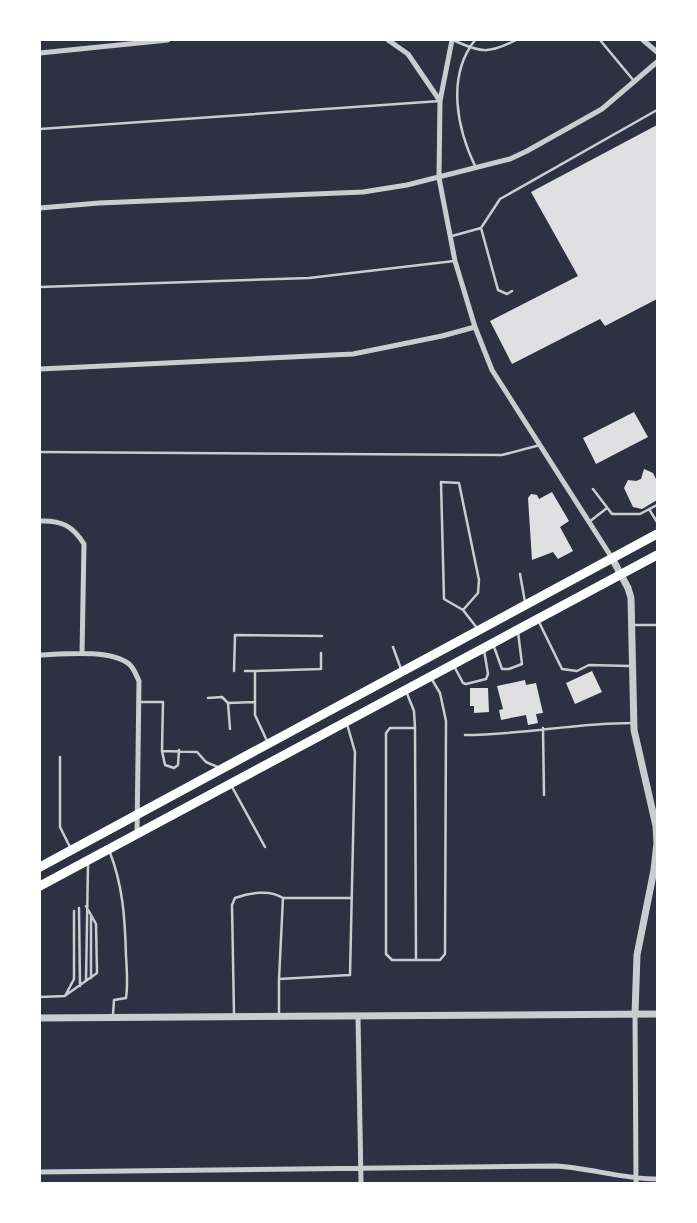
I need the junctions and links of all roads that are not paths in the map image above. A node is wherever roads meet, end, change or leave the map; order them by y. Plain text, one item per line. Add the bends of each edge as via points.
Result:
1 (168, 40) edge
2 (388, 40) edge
3 (453, 40) edge
4 (475, 40) edge
5 (516, 40) edge
6 (600, 40) edge
7 (643, 40) edge
8 (146, 41) edge
9 (469, 47) junction
10 (657, 52) edge
11 (40, 53) edge
12 (657, 62) edge
13 (634, 81) junction
14 (440, 101) junction
15 (657, 110) edge
16 (40, 129) edge
17 (476, 168) junction
18 (439, 178) junction
19 (40, 208) edge
20 (481, 228) junction
21 (450, 236) junction
22 (455, 261) junction
23 (40, 287) edge
24 (512, 291) dead end
25 (475, 327) junction
26 (40, 369) edge
27 (540, 445) junction
28 (40, 452) edge
29 (593, 489) dead end
30 (657, 505) edge
31 (607, 508) junction
32 (649, 509) junction
33 (40, 520) edge
34 (589, 522) junction
35 (657, 522) edge
36 (657, 534) edge
37 (657, 555) edge
38 (612, 558) junction
39 (520, 574) dead end
40 (622, 574) junction
41 (525, 606) junction
42 (463, 610) junction
43 (538, 619) junction
44 (632, 625) junction
45 (657, 625) edge
46 (517, 630) junction
47 (479, 631) junction
48 (322, 636) dead end
49 (493, 643) junction
50 (393, 647) dead end
51 (484, 648) junction
52 (321, 653) dead end
53 (82, 654) junction
54 (40, 655) edge
55 (453, 664) junction
56 (633, 666) junction
57 (234, 671) dead end
58 (245, 671) dead end
59 (255, 671) junction
60 (402, 672) junction
61 (430, 676) junction
62 (405, 690) junction
63 (208, 698) dead end
64 (138, 702) junction
65 (255, 702) junction
66 (228, 703) junction
67 (346, 720) junction
68 (633, 723) junction
69 (415, 728) junction
70 (543, 728) junction
71 (230, 729) dead end
72 (465, 735) dead end
73 (269, 744) junction
74 (179, 750) junction
75 (162, 751) junction
76 (60, 757) dead end
77 (223, 768) junction
78 (230, 783) junction
79 (544, 795) dead end
80 (137, 815) junction
81 (137, 833) junction
82 (657, 843) edge
83 (265, 847) dead end
84 (108, 849) junction
85 (72, 850) junction
86 (88, 860) junction
87 (40, 867) edge
88 (40, 886) edge
89 (283, 898) junction
90 (351, 898) junction
91 (86, 905) junction
92 (79, 908) dead end
93 (74, 911) dead end
94 (92, 916) junction
95 (416, 960) junction
96 (91, 978) junction
97 (279, 979) junction
98 (86, 981) junction
99 (80, 986) junction
100 (66, 996) junction
101 (40, 997) edge
102 (635, 1014) junction
103 (657, 1014) edge
104 (279, 1016) junction
105 (358, 1016) junction
106 (234, 1017) junction
107 (40, 1018) edge
108 (113, 1018) junction
109 (361, 1170) junction
110 (40, 1172) edge
111 (657, 1179) edge
112 (636, 1181) edge
113 (361, 1183) edge

1 - 8 street
2 - 14 street via 408,54
3 - 9 lane
3 - 14 street
4 - 9 lane
5 - 9 lane via 486,52
6 - 13 lane
7 - 10 street
8 - 11 street
9 - 17 lane via 458,82 458,118
12 - 13 street
13 - 17 street via 602,109 575,126 510,159
14 - 16 lane
14 - 18 street
15 - 20 lane via 500,199
17 - 18 street
18 - 19 street via 363,192
18 - 21 street
20 - 21 lane
20 - 24 lane via 498,290 507,294
21 - 22 street
22 - 23 lane via 310,278
22 - 25 street
25 - 26 street via 353,354
25 - 27 street via 492,370
27 - 28 lane via 502,455
27 - 34 street
29 - 31 lane
30 - 32 lane
31 - 32 lane via 612,514 640,514
31 - 34 lane
32 - 35 lane
33 - 53 street via 60,522 77,533 84,544
34 - 38 street
36 - 38 main road
37 - 40 main road
38 - 40 street
38 - 41 main road
39 - 41 lane
40 - 43 main road
40 - 44 street via 631,598
41 - 47 main road
42 - 42 lane via 444,599 441,482 459,483 479,580 478,593
42 - 47 lane
43 - 46 main road
43 - 56 lane via 562,669 577,671 589,665
44 - 45 lane
44 - 56 street
46 - 49 main road
46 - 49 lane via 522,664 509,670 502,669
47 - 60 main road
48 - 57 lane via 235,635
49 - 51 main road
50 - 60 lane
51 - 55 main road
51 - 55 lane via 486,679 463,683
52 - 59 lane via 321,669
53 - 54 street
53 - 64 street via 108,656 127,663 139,681
55 - 61 main road
56 - 68 street
58 - 59 lane
59 - 65 lane
60 - 73 main road
61 - 62 main road
61 - 95 lane via 440,693 446,721 445,954 440,960
62 - 67 main road
62 - 69 lane via 414,711
63 - 66 lane via 222,697
64 - 75 lane via 163,702
64 - 80 street
65 - 66 lane
65 - 73 lane via 255,715
66 - 71 lane
67 - 78 main road
67 - 90 lane via 354,752
68 - 70 lane
68 - 82 street
69 - 95 lane
69 - 95 lane via 390,728 386,733 386,935 388,958
70 - 72 lane via 501,735
70 - 79 lane
73 - 77 main road
74 - 75 lane
74 - 75 lane via 178,766 174,768 165,766
74 - 77 lane via 197,752 212,766
76 - 85 lane via 60,827
77 - 80 main road
78 - 81 main road
78 - 83 lane
80 - 81 street
80 - 85 main road
81 - 84 main road
82 - 102 street via 637,955
84 - 86 main road
84 - 108 lane via 123,894 127,961 126,998 114,1000
85 - 87 main road
86 - 88 main road
86 - 91 lane
89 - 90 lane
89 - 97 lane
89 - 106 lane via 278,894 246,894 235,898 232,905
90 - 97 lane via 350,975
91 - 94 lane
91 - 98 lane
92 - 99 lane
93 - 100 lane via 74,979
94 - 96 lane
94 - 96 lane via 96,924 97,973
96 - 98 lane
97 - 104 lane
98 - 99 lane
99 - 100 lane
100 - 101 lane
102 - 103 street
102 - 105 street
102 - 112 street
104 - 105 street
104 - 106 street
105 - 109 street
106 - 108 street
107 - 108 street
109 - 110 street
109 - 112 street via 556,1166 586,1169
109 - 113 street
111 - 112 street

